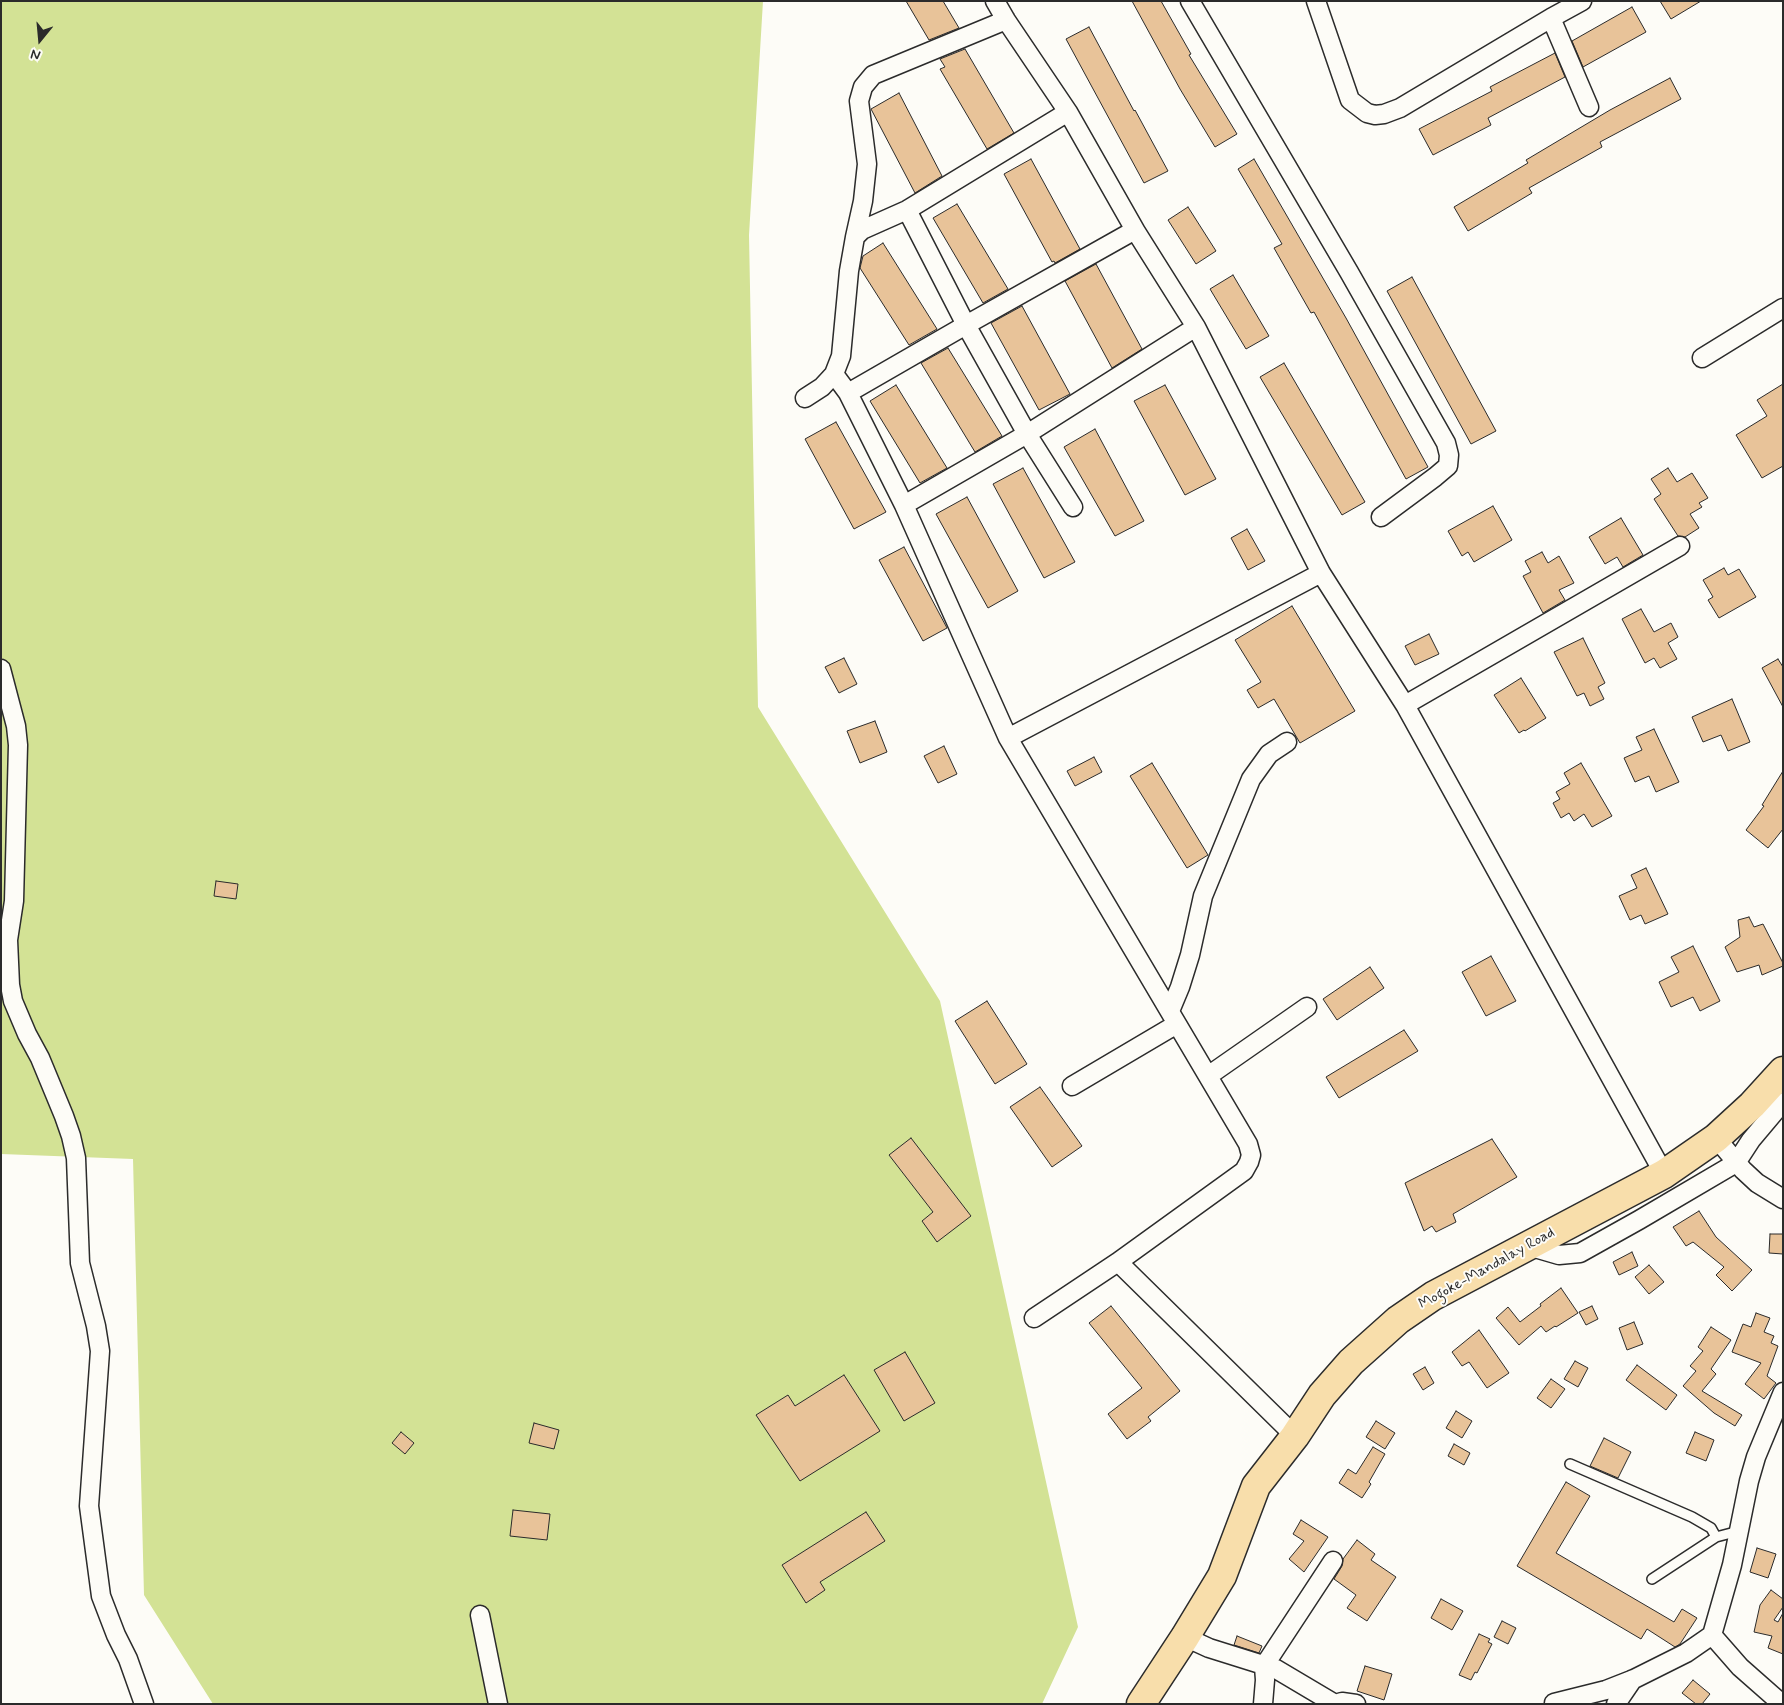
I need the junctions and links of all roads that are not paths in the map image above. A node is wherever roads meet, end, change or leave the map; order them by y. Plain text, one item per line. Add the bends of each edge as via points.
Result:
1 (995, 1) edge
2 (1190, 1) edge
3 (1316, 1) edge
4 (1582, 1) edge
5 (1551, 18) junction
6 (1006, 20) junction
7 (1589, 107) dead end
8 (1068, 112) junction
9 (907, 210) junction
10 (1135, 230) junction
11 (855, 237) junction
12 (1783, 308) edge
13 (966, 325) junction
14 (1196, 328) junction
15 (1702, 358) dead end
16 (834, 374) junction
17 (848, 394) junction
18 (805, 398) dead end
19 (1027, 434) junction
20 (904, 505) junction
21 (1073, 507) dead end
22 (1381, 517) dead end
23 (1680, 546) dead end
24 (1321, 573) junction
25 (1, 669) edge
26 (1405, 705) junction
27 (1008, 738) junction
28 (1287, 742) dead end
29 (1307, 1007) dead end
30 (1174, 1017) junction
31 (1783, 1071) edge
32 (1208, 1076) junction
33 (1072, 1086) dead end
34 (1783, 1102) edge
35 (1716, 1138) junction
36 (1736, 1163) junction
37 (1664, 1174) junction
38 (1783, 1199) edge
39 (1528, 1246) junction
40 (1118, 1262) junction
41 (1034, 1318) dead end
42 (1783, 1392) edge
43 (1295, 1436) junction
44 (1570, 1464) dead end
45 (1739, 1530) junction
46 (1716, 1537) junction
47 (1333, 1561) dead end
48 (1652, 1579) dead end
49 (480, 1615) dead end
50 (1712, 1635) junction
51 (1185, 1637) junction
52 (1264, 1666) junction
53 (1634, 1679) junction
54 (1554, 1703) edge
55 (144, 1704) edge
56 (498, 1704) edge
57 (1141, 1704) edge
58 (1263, 1704) edge
59 (1335, 1704) edge
60 (1356, 1704) edge
61 (1616, 1704) edge
62 (1782, 1704) edge

1 - 6 street
2 - 22 street via 1446,443 1448,466
3 - 5 street via 1350,100 1374,115 1400,108
4 - 5 street
5 - 7 street
6 - 8 street
6 - 11 street via 873,75 863,86 859,101 867,164
8 - 9 street
8 - 10 street
9 - 11 street via 862,230
9 - 13 street
10 - 13 street
10 - 14 street
11 - 16 street via 841,356
12 - 15 street
13 - 17 street
13 - 19 street
14 - 19 street
14 - 24 street
16 - 17 street
16 - 18 street
17 - 20 street
19 - 20 street
19 - 21 street
20 - 27 street
23 - 26 street
24 - 26 street
24 - 27 street
25 - 55 street via 18,745 14,901 8,940 10,985 13,1001 64,1116 76,1158 80,1263 100,1351 89,1506 101,1596
26 - 37 street
27 - 30 street
28 - 30 street via 1269,754 1251,779 1203,896
29 - 32 street
30 - 32 street
30 - 33 street
31 - 35 highway, Mogoke-Mandalay Road
32 - 40 street via 1248,1144 1250,1162 1244,1171
34 - 36 street via 1750,1140
35 - 36 street
35 - 37 highway, Mogoke-Mandalay Road
36 - 38 street via 1757,1183
36 - 39 street via 1580,1252 1559,1255
37 - 39 highway, Mogoke-Mandalay Road
39 - 43 highway, Mogoke-Mandalay Road via 1433,1296 1398,1320 1351,1362 1322,1395
40 - 41 street
40 - 43 street
42 - 45 street via 1756,1457
43 - 51 highway, Mogoke-Mandalay Road via 1256,1486 1222,1576
44 - 46 lane via 1692,1517 1711,1528
45 - 46 lane
45 - 50 street
46 - 48 lane
47 - 52 street
49 - 56 street
50 - 53 street via 1686,1653
50 - 62 street via 1740,1667
51 - 52 street
51 - 57 highway, Mogoke-Mandalay Road
52 - 58 street
52 - 59 street via 1276,1669
53 - 54 street
53 - 61 street
59 - 60 street

